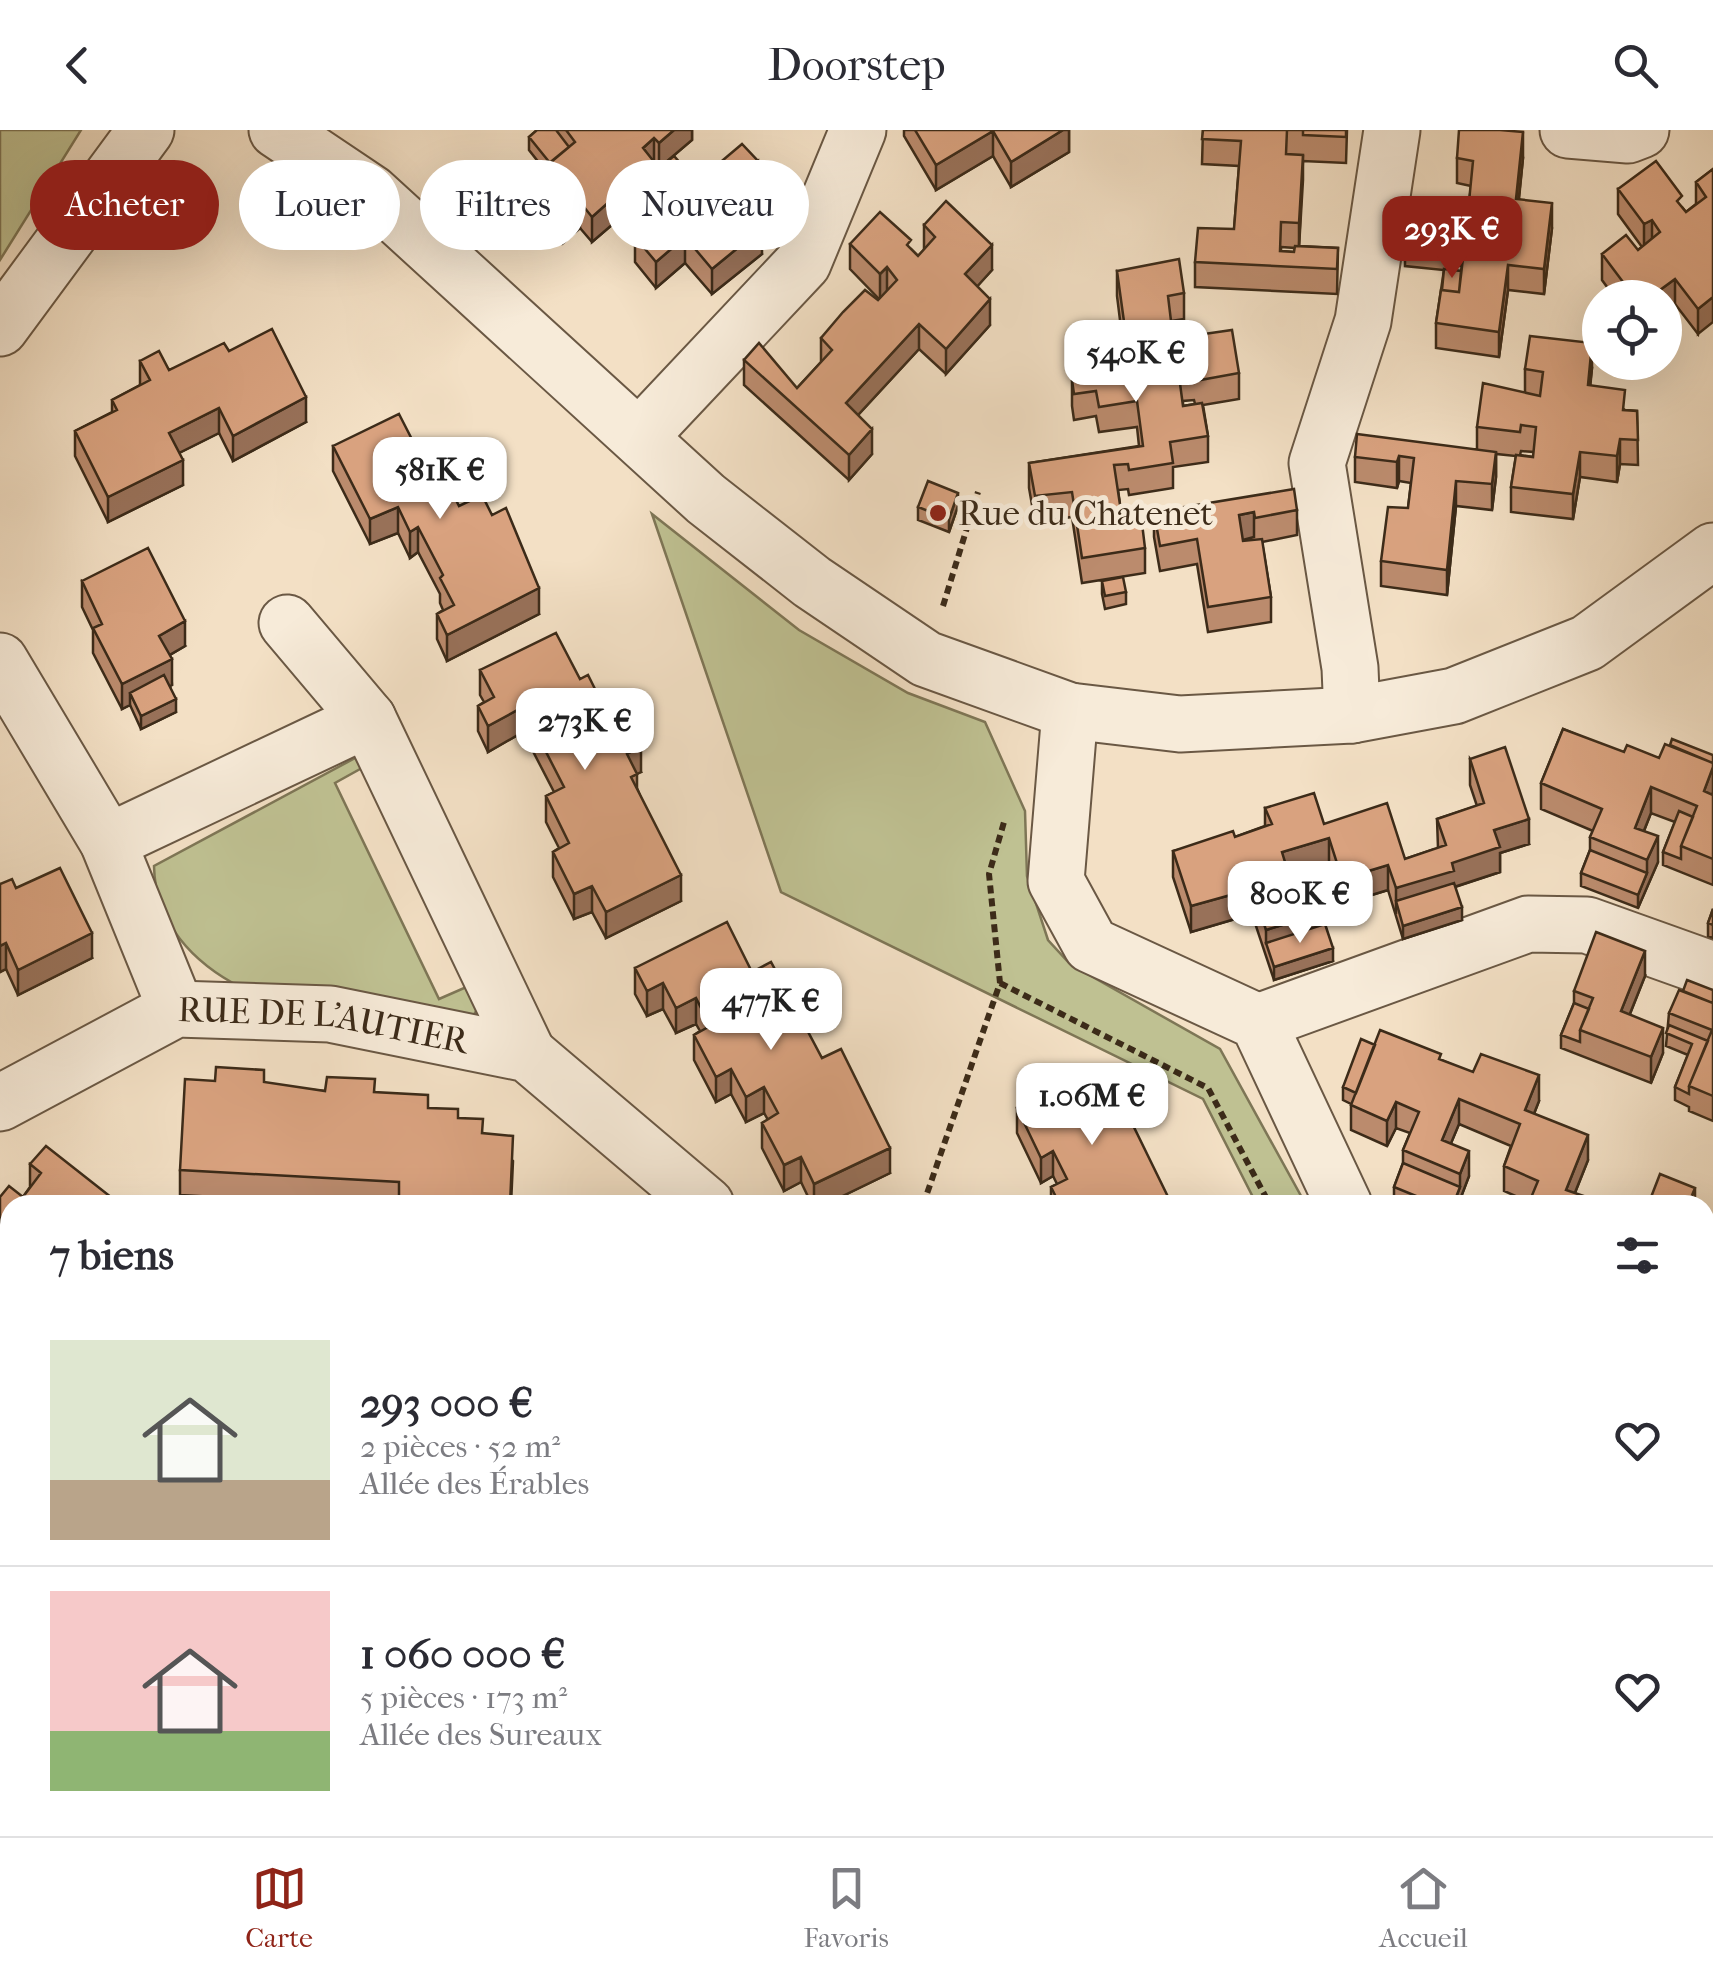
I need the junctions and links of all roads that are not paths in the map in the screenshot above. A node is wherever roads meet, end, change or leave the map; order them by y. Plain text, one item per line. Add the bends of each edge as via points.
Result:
1 (146, 130) edge
2 (276, 130) edge
3 (858, 130) edge
4 (1392, 130) edge
5 (1568, 130) edge
6 (1640, 130) edge
7 (0, 328) edge
8 (641, 436) junction
9 (1713, 551) edge
10 (287, 623) dead end
11 (0, 662) edge
12 (1070, 711) junction
13 (1352, 715) junction
14 (368, 718) junction
15 (108, 842) junction
16 (1713, 970) edge
17 (176, 1008) junction
18 (1258, 1022) junction
19 (528, 1054) junction
20 (0, 1103) edge
21 (694, 1195) edge
22 (1339, 1195) edge

1 - 7 street
2 - 8 street via 371,193
3 - 8 street via 803,263
4 - 13 street via 1363,321 1317,463
5 - 6 street
8 - 12 street via 812,582 926,659
9 - 13 street via 1586,642 1454,696
10 - 14 street, RUE DE L'AUTIER
11 - 15 street, RUE DE L'AUTIER
12 - 13 street via 1180,724
12 - 18 street via 1056,881 1091,945
14 - 15 street
14 - 19 street, RUE DE L'AUTIER
15 - 17 street, RUE DE L'AUTIER
16 - 18 street via 1587,924 1528,924
17 - 19 street, RUE DE L'AUTIER via 330,1014
17 - 20 street
18 - 22 street
19 - 21 street, RUE DE L'AUTIER

